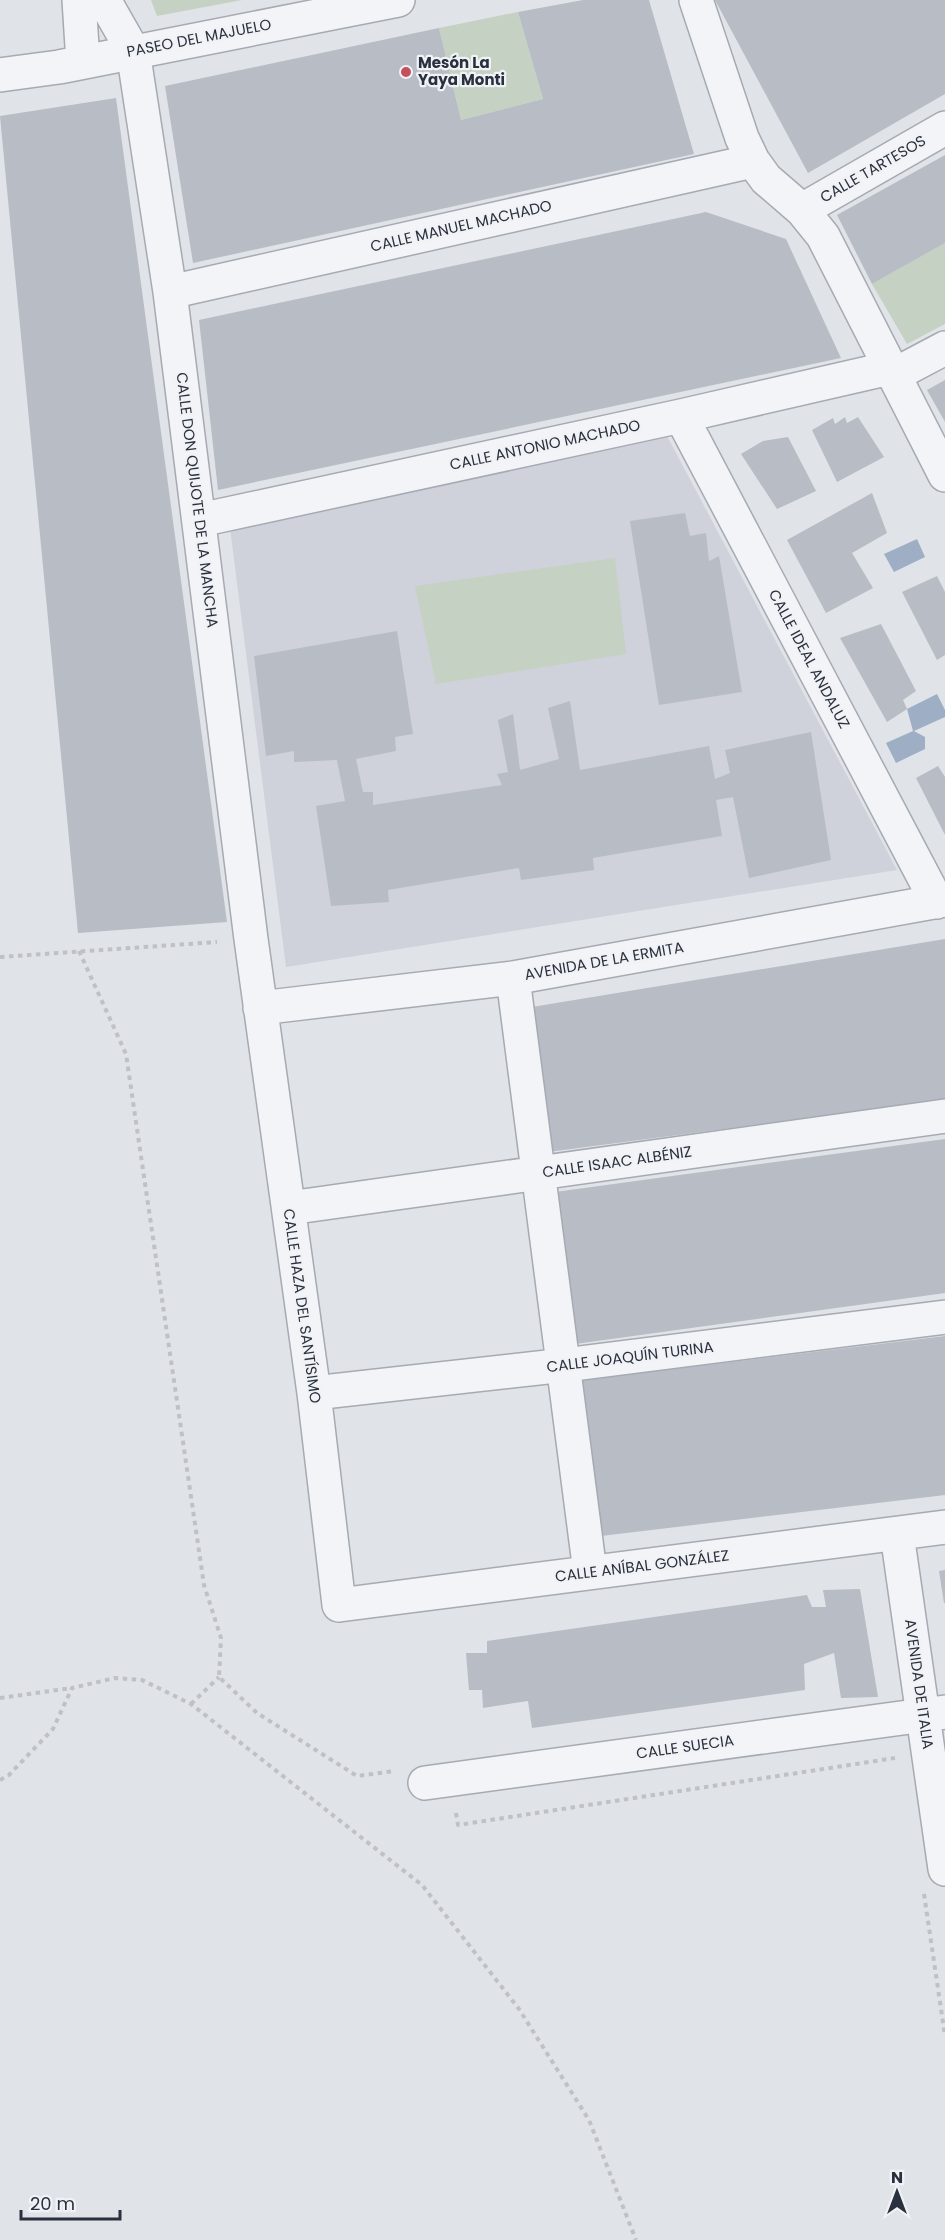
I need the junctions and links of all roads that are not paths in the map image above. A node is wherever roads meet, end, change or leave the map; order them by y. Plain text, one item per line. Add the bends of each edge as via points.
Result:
1 (80, 0) edge
2 (104, 0) edge
3 (398, 0) edge
4 (696, 0) edge
5 (133, 51) junction
6 (83, 62) junction
7 (0, 75) edge
8 (945, 128) edge
9 (753, 161) junction
10 (802, 210) junction
11 (170, 292) junction
12 (945, 348) edge
13 (892, 371) junction
14 (681, 416) junction
15 (945, 475) edge
16 (200, 519) junction
17 (941, 901) edge
18 (513, 978) junction
19 (260, 1008) junction
20 (945, 1116) edge
21 (540, 1173) junction
22 (289, 1208) junction
23 (945, 1317) edge
24 (565, 1365) junction
25 (314, 1394) junction
26 (945, 1527) edge
27 (897, 1534) junction
28 (590, 1572) junction
29 (339, 1605) joint
30 (934, 1713) edge
31 (425, 1783) dead end
32 (945, 1869) edge

1 - 6 street
2 - 5 street, CALLE DON QUIJOTE DE LA MANCHA
3 - 5 street, PASEO DEL MAJUELO
4 - 9 street
5 - 6 street, PASEO DEL MAJUELO
5 - 11 street, CALLE DON QUIJOTE DE LA MANCHA
6 - 7 street, PASEO DEL MAJUELO
8 - 10 street, CALLE TARTESOS
9 - 10 street via 766,179
9 - 11 street, CALLE MANUEL MACHADO
10 - 13 street via 823,237
11 - 16 street, CALLE DON QUIJOTE DE LA MANCHA
12 - 13 street, CALLE ANTONIO MACHADO
13 - 14 street, CALLE ANTONIO MACHADO
13 - 15 street
14 - 16 street, CALLE ANTONIO MACHADO
14 - 17 street, CALLE IDEAL ANDALUZ
16 - 19 street, CALLE DON QUIJOTE DE LA MANCHA
17 - 18 street, AVENIDA DE LA ERMITA
18 - 19 street, AVENIDA DE LA ERMITA
18 - 21 street
19 - 22 street, CALLE HAZA DEL SANTÍSIMO
20 - 21 street, CALLE ISAAC ALBÉNIZ
21 - 22 street, CALLE ISAAC ALBÉNIZ
21 - 24 street
22 - 25 street, CALLE HAZA DEL SANTÍSIMO
23 - 24 street, CALLE JOAQUÍN TURINA
24 - 25 street, CALLE JOAQUÍN TURINA
24 - 28 street
25 - 29 street, CALLE HAZA DEL SANTÍSIMO
26 - 27 street, CALLE ANÍBAL GONZÁLEZ
27 - 28 street, CALLE ANÍBAL GONZÁLEZ
27 - 30 street, AVENIDA DE ITALIA
28 - 29 street, CALLE ANÍBAL GONZÁLEZ
30 - 31 street, CALLE SUECIA
30 - 32 street, AVENIDA DE ITALIA

